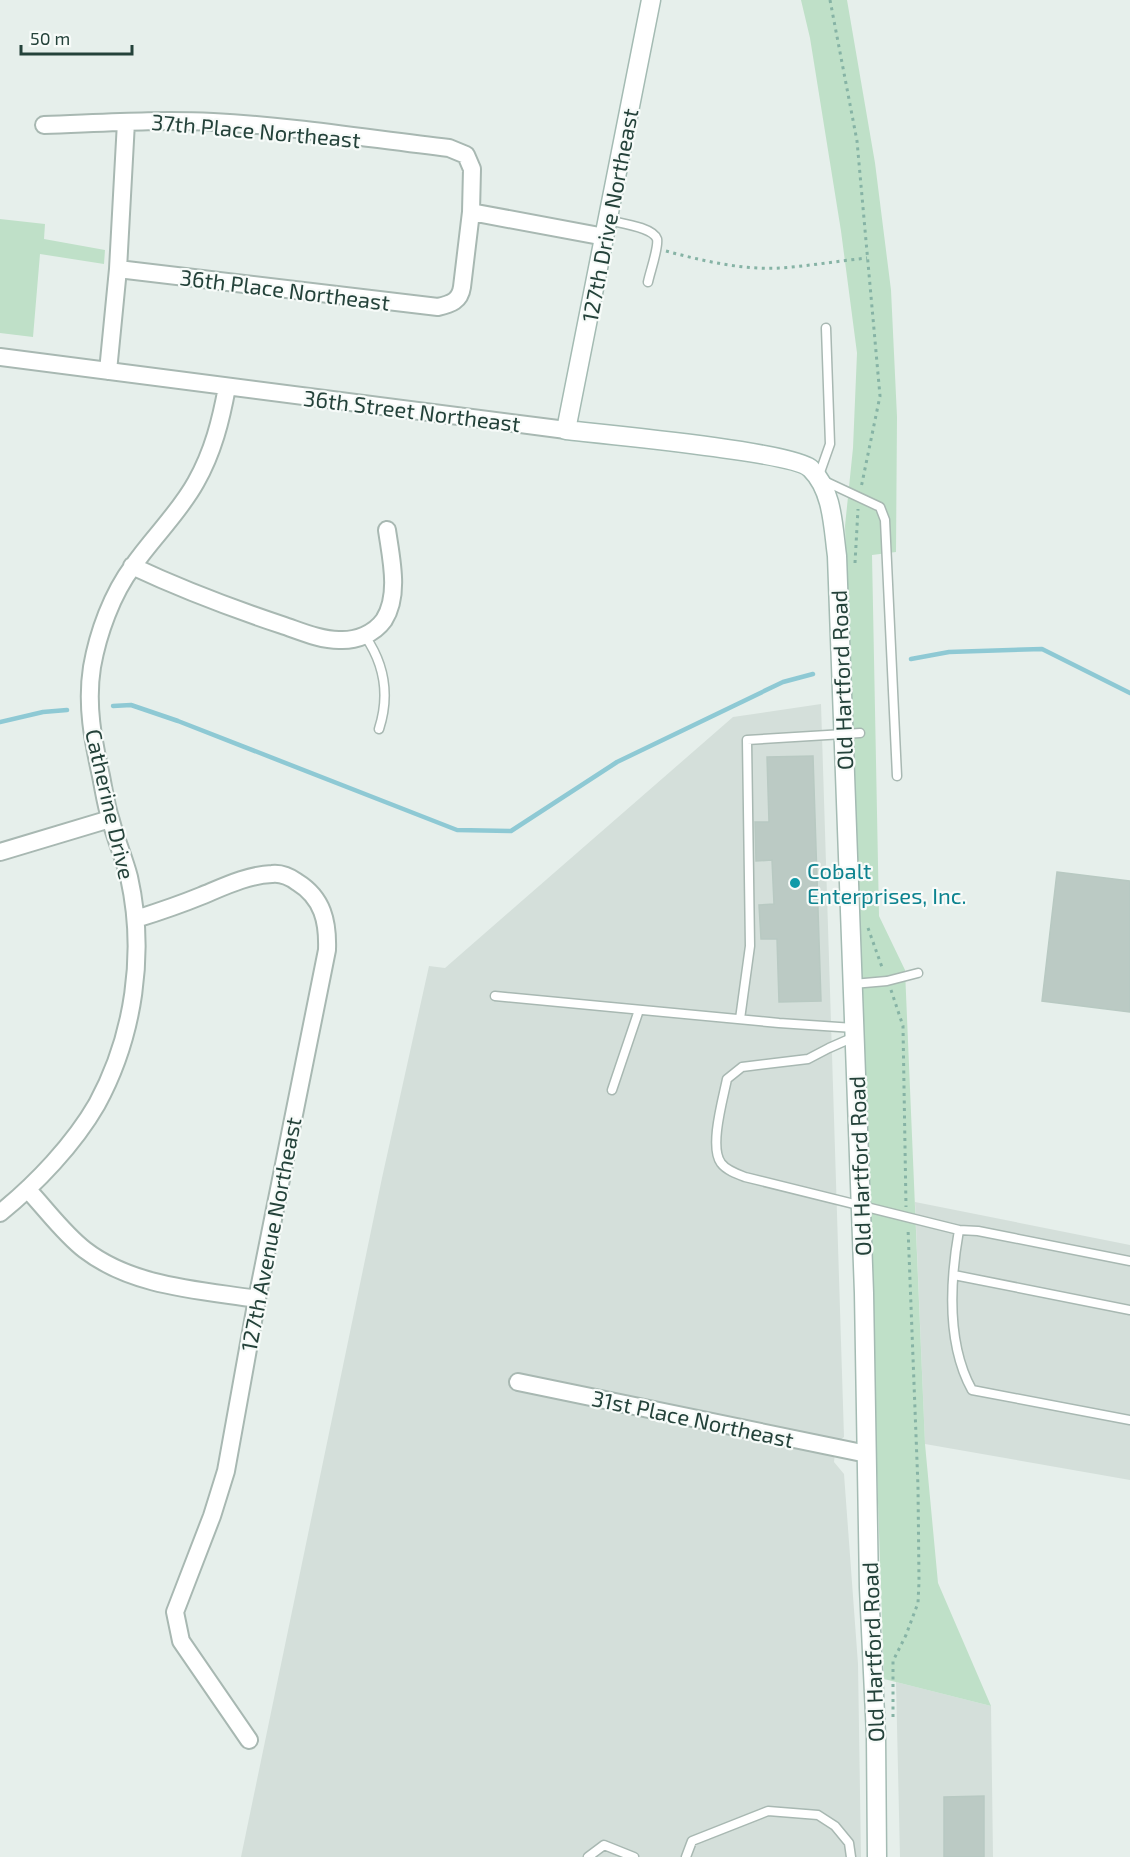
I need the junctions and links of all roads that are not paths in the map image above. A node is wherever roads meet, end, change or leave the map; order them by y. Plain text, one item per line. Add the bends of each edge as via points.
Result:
1 (651, 0) edge
2 (126, 122) junction
3 (44, 124) dead end
4 (471, 212) junction
5 (606, 228) junction
6 (118, 268) junction
7 (648, 282) dead end
8 (826, 328) dead end
9 (0, 357) edge
10 (108, 371) junction
11 (226, 387) junction
12 (567, 430) junction
13 (818, 478) junction
14 (387, 530) dead end
15 (132, 566) junction
16 (365, 636) junction
17 (379, 729) dead end
18 (852, 734) junction
19 (897, 776) dead end
20 (110, 819) junction
21 (0, 852) edge
22 (135, 919) junction
23 (918, 973) dead end
24 (852, 984) junction
25 (495, 996) dead end
26 (639, 1010) junction
27 (740, 1019) junction
28 (854, 1033) junction
29 (612, 1090) dead end
30 (28, 1190) junction
31 (861, 1207) junction
32 (0, 1213) edge
33 (959, 1230) junction
34 (1130, 1261) edge
35 (954, 1275) junction
36 (257, 1299) junction
37 (1130, 1310) edge
38 (518, 1382) dead end
39 (1130, 1420) edge
40 (867, 1454) junction
41 (249, 1740) dead end
42 (588, 1857) edge
43 (634, 1857) edge
44 (686, 1857) edge
45 (850, 1857) edge
46 (877, 1857) edge

1 - 5 street, 127th Drive Northeast
2 - 3 street, 37th Place Northeast
2 - 4 street, 37th Place Northeast via 224,123 449,148 466,154 472,169
2 - 6 street
4 - 5 street
4 - 6 street, 36th Place Northeast via 461,295 452,304 438,307
5 - 7 lane via 651,231 657,239
5 - 12 street, 127th Drive Northeast
6 - 10 street
8 - 13 lane via 830,444
9 - 10 street, 36th Street Northeast
10 - 11 street, 36th Street Northeast
11 - 12 street, 36th Street Northeast
11 - 15 street, Catherine Drive via 221,420 196,482 176,514
12 - 13 street, 36th Street Northeast via 777,457 809,467
13 - 18 street, Old Hartford Road via 832,517
13 - 19 lane via 880,507 885,520
14 - 16 street via 393,587 390,604 383,621
15 - 16 street via 177,588 317,636 339,640
15 - 20 street, Catherine Drive via 112,602 91,677 91,731
16 - 17 lane via 384,675 385,708
18 - 24 street, Old Hartford Road
18 - 27 lane via 747,740 750,946
20 - 21 street
20 - 22 street, Catherine Drive via 128,875
22 - 30 street, Catherine Drive via 133,995 113,1070 73,1140
22 - 36 street, 127th Avenue Northeast via 274,873 290,877 308,889 325,916 327,950
23 - 24 lane
24 - 28 street, Old Hartford Road
25 - 26 lane
26 - 27 lane
26 - 29 lane
27 - 28 lane
28 - 31 street, Old Hartford Road
28 - 31 lane via 808,1059 742,1067 727,1080 715,1143 720,1162 732,1172
30 - 32 street, Catherine Drive
30 - 36 street via 83,1249 118,1270 143,1280
31 - 33 lane
31 - 40 street, Old Hartford Road
33 - 34 lane
33 - 35 lane
35 - 37 lane
35 - 39 lane via 957,1350 972,1390
36 - 41 street, 127th Avenue Northeast via 226,1471 175,1612 181,1641
38 - 40 street, 31st Place Northeast
40 - 46 street, Old Hartford Road
42 - 43 lane via 604,1845
44 - 45 lane via 692,1841 768,1812 818,1815 836,1826 849,1843

